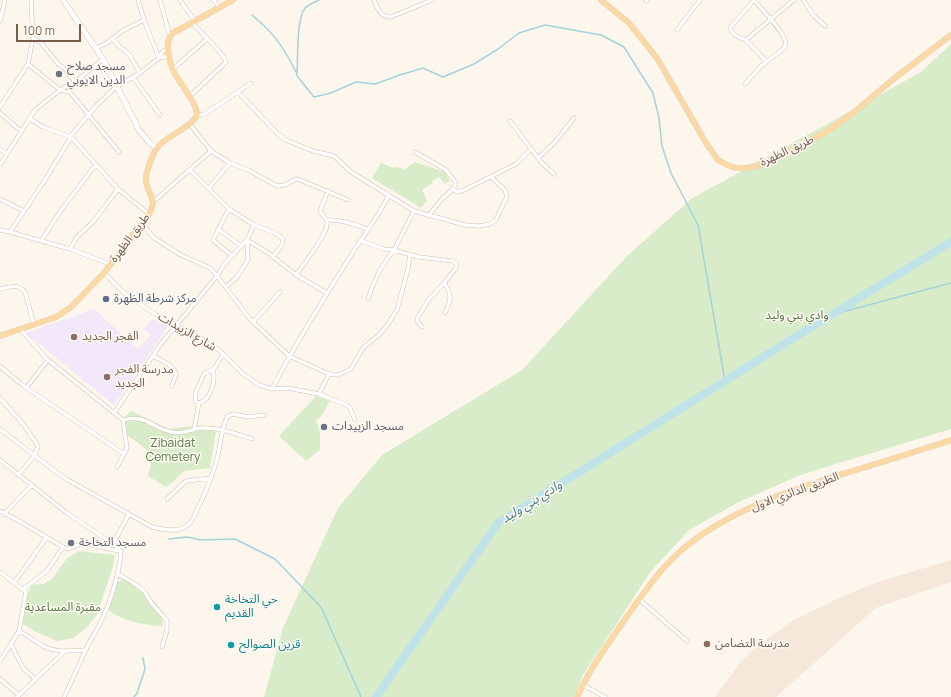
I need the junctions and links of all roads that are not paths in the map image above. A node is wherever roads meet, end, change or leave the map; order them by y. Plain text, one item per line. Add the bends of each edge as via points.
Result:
1 (6, 0) edge
2 (31, 0) edge
3 (63, 0) edge
4 (138, 0) edge
5 (160, 0) edge
6 (180, 0) edge
7 (214, 0) edge
8 (233, 0) edge
9 (374, 0) edge
10 (432, 0) edge
11 (601, 0) edge
12 (700, 0) edge
13 (754, 0) edge
14 (794, 0) edge
15 (803, 0) edge
16 (219, 8) junction
17 (771, 19) junction
18 (144, 20) junction
19 (0, 21) edge
20 (194, 22) junction
21 (825, 26) dead end
22 (678, 30) dead end
23 (951, 35) edge
24 (170, 37) junction
25 (33, 38) junction
26 (112, 38) junction
27 (207, 39) junction
28 (746, 40) junction
29 (96, 48) junction
30 (168, 49) junction
31 (169, 56) junction
32 (159, 58) junction
33 (103, 59) junction
34 (766, 61) junction
35 (28, 64) junction
36 (173, 69) junction
37 (140, 73) junction
38 (133, 77) junction
39 (75, 82) junction
40 (251, 83) dead end
41 (745, 84) dead end
42 (116, 86) junction
43 (60, 90) junction
44 (238, 92) junction
45 (189, 97) junction
46 (0, 107) edge
47 (0, 113) edge
48 (89, 114) junction
49 (197, 114) junction
50 (160, 115) dead end
51 (29, 118) junction
52 (574, 118) dead end
53 (510, 121) dead end
54 (189, 123) junction
55 (21, 131) junction
56 (71, 137) junction
57 (0, 148) edge
58 (156, 148) junction
59 (531, 149) junction
60 (211, 151) junction
61 (119, 152) dead end
62 (415, 152) dead end
63 (7, 154) junction
64 (538, 158) junction
65 (230, 163) junction
66 (96, 164) junction
67 (0, 165) edge
68 (190, 170) junction
69 (554, 174) dead end
70 (491, 177) junction
71 (209, 188) junction
72 (118, 189) junction
73 (453, 189) junction
74 (328, 191) junction
75 (388, 195) junction
76 (0, 199) edge
77 (348, 200) dead end
78 (153, 202) junction
79 (229, 208) junction
80 (24, 211) junction
81 (414, 211) junction
82 (149, 214) junction
83 (428, 216) junction
84 (326, 220) junction
85 (141, 224) junction
86 (254, 225) junction
87 (218, 229) junction
88 (367, 229) junction
89 (0, 230) edge
90 (10, 232) junction
91 (247, 240) junction
92 (360, 240) junction
93 (41, 241) junction
94 (242, 246) junction
95 (70, 249) junction
96 (394, 250) junction
97 (410, 255) junction
98 (232, 256) junction
99 (273, 257) junction
100 (110, 264) junction
101 (104, 273) junction
102 (296, 275) junction
103 (218, 276) junction
104 (444, 282) junction
105 (226, 287) junction
106 (0, 289) edge
107 (280, 292) dead end
108 (327, 293) junction
109 (368, 299) dead end
110 (445, 313) dead end
111 (253, 322) junction
112 (34, 325) junction
113 (177, 325) junction
114 (422, 327) dead end
115 (20, 329) junction
116 (0, 336) edge
117 (223, 355) junction
118 (153, 356) junction
119 (289, 356) junction
120 (48, 360) junction
121 (0, 366) edge
122 (213, 370) junction
123 (329, 374) junction
124 (172, 386) dead end
125 (26, 388) junction
126 (272, 390) junction
127 (319, 394) junction
128 (0, 398) edge
129 (199, 403) junction
130 (114, 413) junction
131 (264, 415) dead end
132 (122, 420) junction
133 (355, 420) dead end
134 (0, 429) edge
135 (194, 430) junction
136 (222, 431) junction
137 (252, 439) dead end
138 (951, 440) edge
139 (124, 454) junction
140 (35, 455) junction
141 (2, 462) edge
142 (0, 467) edge
143 (117, 468) dead end
144 (18, 475) junction
145 (211, 478) junction
146 (32, 485) junction
147 (167, 499) dead end
148 (0, 511) edge
149 (4, 514) junction
150 (129, 514) junction
151 (46, 538) junction
152 (113, 544) junction
153 (63, 547) junction
154 (120, 551) junction
155 (0, 572) edge
156 (118, 574) junction
157 (14, 583) junction
158 (24, 591) junction
159 (639, 599) junction
160 (19, 631) junction
161 (687, 641) dead end
162 (11, 644) junction
163 (162, 647) dead end
164 (86, 650) junction
165 (64, 652) junction
166 (0, 661) edge
167 (0, 679) edge
168 (35, 679) junction
169 (583, 685) junction
170 (18, 696) edge
171 (64, 697) edge
172 (577, 697) edge
173 (605, 697) edge

1 - 19 street
2 - 25 street
3 - 29 main road
4 - 18 street
5 - 24 street
6 - 20 street
7 - 16 street
8 - 16 main road
9 - 10 street via 382,15 391,17
11 - 23 main road, طريق الظهرة via 628,22 657,58 718,160 736,168 756,166 826,132
12 - 22 street
13 - 17 street
13 - 28 street via 730,28 736,36
14 - 17 street
15 - 21 street
16 - 20 main road
17 - 28 street
17 - 34 street via 786,44
18 - 26 street
18 - 32 street
20 - 24 main road
20 - 27 street
24 - 30 main road
25 - 35 street
25 - 39 street via 41,42
26 - 29 street
26 - 37 street via 129,54
27 - 36 street
27 - 45 street via 222,53 226,62
28 - 34 street
29 - 33 main road
30 - 31 main road
30 - 32 street via 163,51
31 - 32 street
31 - 36 main road
32 - 37 street
33 - 39 street
33 - 42 main road
34 - 41 street
35 - 43 street
35 - 46 street
36 - 45 main road
37 - 38 street
38 - 42 street
38 - 50 street
39 - 43 street
40 - 44 street
42 - 48 street
42 - 58 main road via 140,130
43 - 48 street via 70,92
43 - 51 street
44 - 49 street via 203,114
44 - 75 street via 286,140 334,156 351,172
45 - 49 main road via 196,107
47 - 55 street
48 - 56 street
48 - 61 street
49 - 54 main road
51 - 55 street
51 - 56 street via 43,127
52 - 64 street
53 - 59 street
54 - 58 main road
54 - 60 street
55 - 63 street
56 - 66 street
56 - 80 street
57 - 63 street
58 - 78 main road, طريق الظهرة via 146,178
59 - 64 street
59 - 70 street via 516,164
60 - 65 street
60 - 68 street
62 - 73 street via 446,170 456,183
63 - 67 street
64 - 69 street
65 - 71 street
65 - 74 street via 276,186 285,185 296,179
66 - 72 street
66 - 93 street
68 - 71 street
68 - 78 street
70 - 73 street via 460,192
70 - 83 street via 507,192 506,200 494,223 471,227
71 - 79 street
72 - 82 street
72 - 95 street via 94,221 77,237
73 - 83 street
74 - 77 street
74 - 84 street via 320,211
75 - 81 street
75 - 88 street
76 - 80 street
78 - 82 main road, طريق الظهرة
79 - 86 street
79 - 87 street
80 - 90 street
81 - 83 street
81 - 96 street
82 - 85 main road, طريق الظهرة
84 - 88 street via 335,219
84 - 102 street via 328,225 323,236
85 - 100 main road, طريق الظهرة
85 - 103 street via 154,238 181,255 204,265
86 - 91 street
86 - 99 street via 275,233 283,240
87 - 94 street
87 - 98 street via 213,242
88 - 92 street
89 - 90 street
90 - 93 street
91 - 94 street
91 - 99 street
91 - 105 street via 248,260 237,277
92 - 96 street
92 - 108 street
93 - 95 street
94 - 98 street
95 - 100 street
96 - 97 street
96 - 109 street via 375,278
97 - 104 street via 455,262 456,268
97 - 123 street via 397,310 388,324 363,348 348,371 338,376
98 - 103 street
99 - 102 street
100 - 101 main road, طريق الظهرة
101 - 112 main road, طريق الظهرة via 63,313
101 - 113 street, شارع الزبيدات via 123,292 155,314
102 - 108 street
103 - 105 street
103 - 113 street
104 - 110 street via 451,293
104 - 114 street via 418,317 417,321
105 - 111 street
106 - 112 street via 14,286 22,288
107 - 111 street
108 - 119 street
111 - 119 street
112 - 115 main road, طريق الظهرة
113 - 117 street, شارع الزبيدات via 208,342
113 - 118 street
115 - 116 main road, طريق الظهرة
115 - 120 street
117 - 122 street
117 - 126 street, شارع الزبيدات via 243,374
118 - 124 street via 175,370
118 - 130 street
119 - 123 street
119 - 126 street
120 - 125 street
120 - 130 street
121 - 125 street
122 - 129 street via 214,380 209,394
122 - 129 street via 205,373 200,381 195,396 195,401
123 - 127 street
125 - 139 street
126 - 127 street, شارع الزبيدات via 288,388
127 - 133 street, شارع الزبيدات via 347,405
128 - 140 street via 37,442
129 - 135 street
130 - 132 street
131 - 136 street via 248,417 230,414
132 - 135 street via 142,419 179,434
132 - 139 street via 127,445
134 - 140 street
135 - 136 street via 202,428
136 - 137 street
136 - 145 street
138 - 159 main road, الطريق الدائري الاول via 803,486 718,524 684,548 663,568
139 - 143 street
140 - 144 street
140 - 150 street via 56,472
141 - 142 street
141 - 144 street
144 - 146 street
145 - 147 street via 186,481
145 - 150 street via 206,494 191,522 182,529 167,531 152,527
146 - 149 street
146 - 152 street via 67,513
148 - 149 street
149 - 151 street
150 - 152 street
151 - 153 street
151 - 157 street
152 - 154 street
153 - 154 street via 68,549 83,543
153 - 158 street via 47,571
154 - 156 street
155 - 157 street
156 - 163 street via 144,591 164,617 167,625
156 - 164 street via 101,622
157 - 158 street
158 - 160 street
159 - 161 street
159 - 169 main road, الطريق الدائري الاول via 606,646
160 - 162 street
160 - 165 street via 44,646
162 - 166 street
162 - 168 street via 23,668
164 - 165 street
164 - 171 street
165 - 168 street
167 - 170 street
168 - 170 street
169 - 172 main road, الطريق الدائري الاول
169 - 173 street

